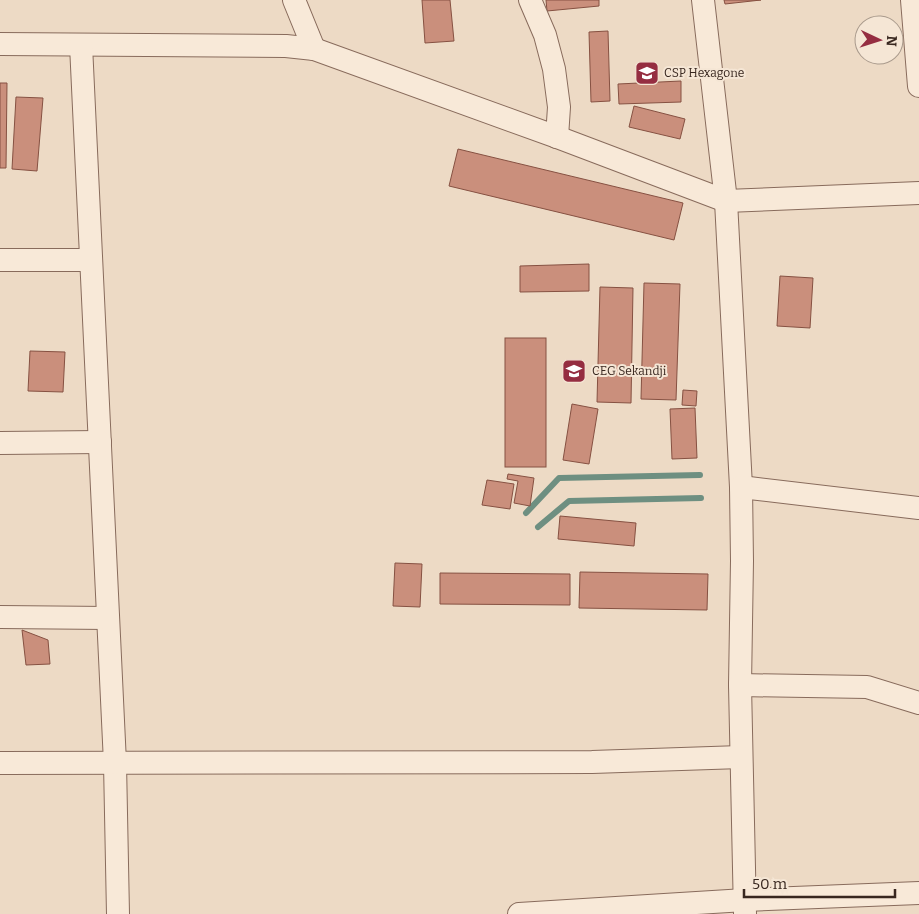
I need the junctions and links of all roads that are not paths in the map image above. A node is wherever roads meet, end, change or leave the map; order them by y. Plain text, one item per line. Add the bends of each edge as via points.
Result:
1 (294, 0) edge
2 (530, 0) edge
3 (703, 0) edge
4 (912, 0) edge
5 (0, 44) edge
6 (80, 44) junction
7 (314, 49) junction
8 (919, 86) edge
9 (557, 137) junction
10 (919, 194) edge
11 (726, 201) junction
12 (0, 260) edge
13 (91, 260) junction
14 (100, 442) junction
15 (0, 443) edge
16 (741, 487) junction
17 (919, 508) edge
18 (0, 617) edge
19 (108, 618) junction
20 (740, 685) junction
21 (919, 703) edge
22 (741, 757) junction
23 (0, 763) edge
24 (115, 763) junction
25 (919, 893) edge
26 (745, 907) edge
27 (118, 914) edge
28 (519, 914) edge

1 - 7 street
2 - 9 street via 545,35 554,69 559,107
3 - 11 street
4 - 8 street
5 - 6 street
6 - 7 street
6 - 13 street
7 - 9 street
9 - 11 street
10 - 11 street
11 - 16 street
12 - 13 street
13 - 14 street
14 - 15 street
14 - 19 street
16 - 17 street
16 - 20 street
18 - 19 street
19 - 24 street
20 - 21 street via 867,688
20 - 22 street
22 - 24 street via 592,762
22 - 26 street
23 - 24 street
24 - 27 street
25 - 26 street
26 - 28 street

